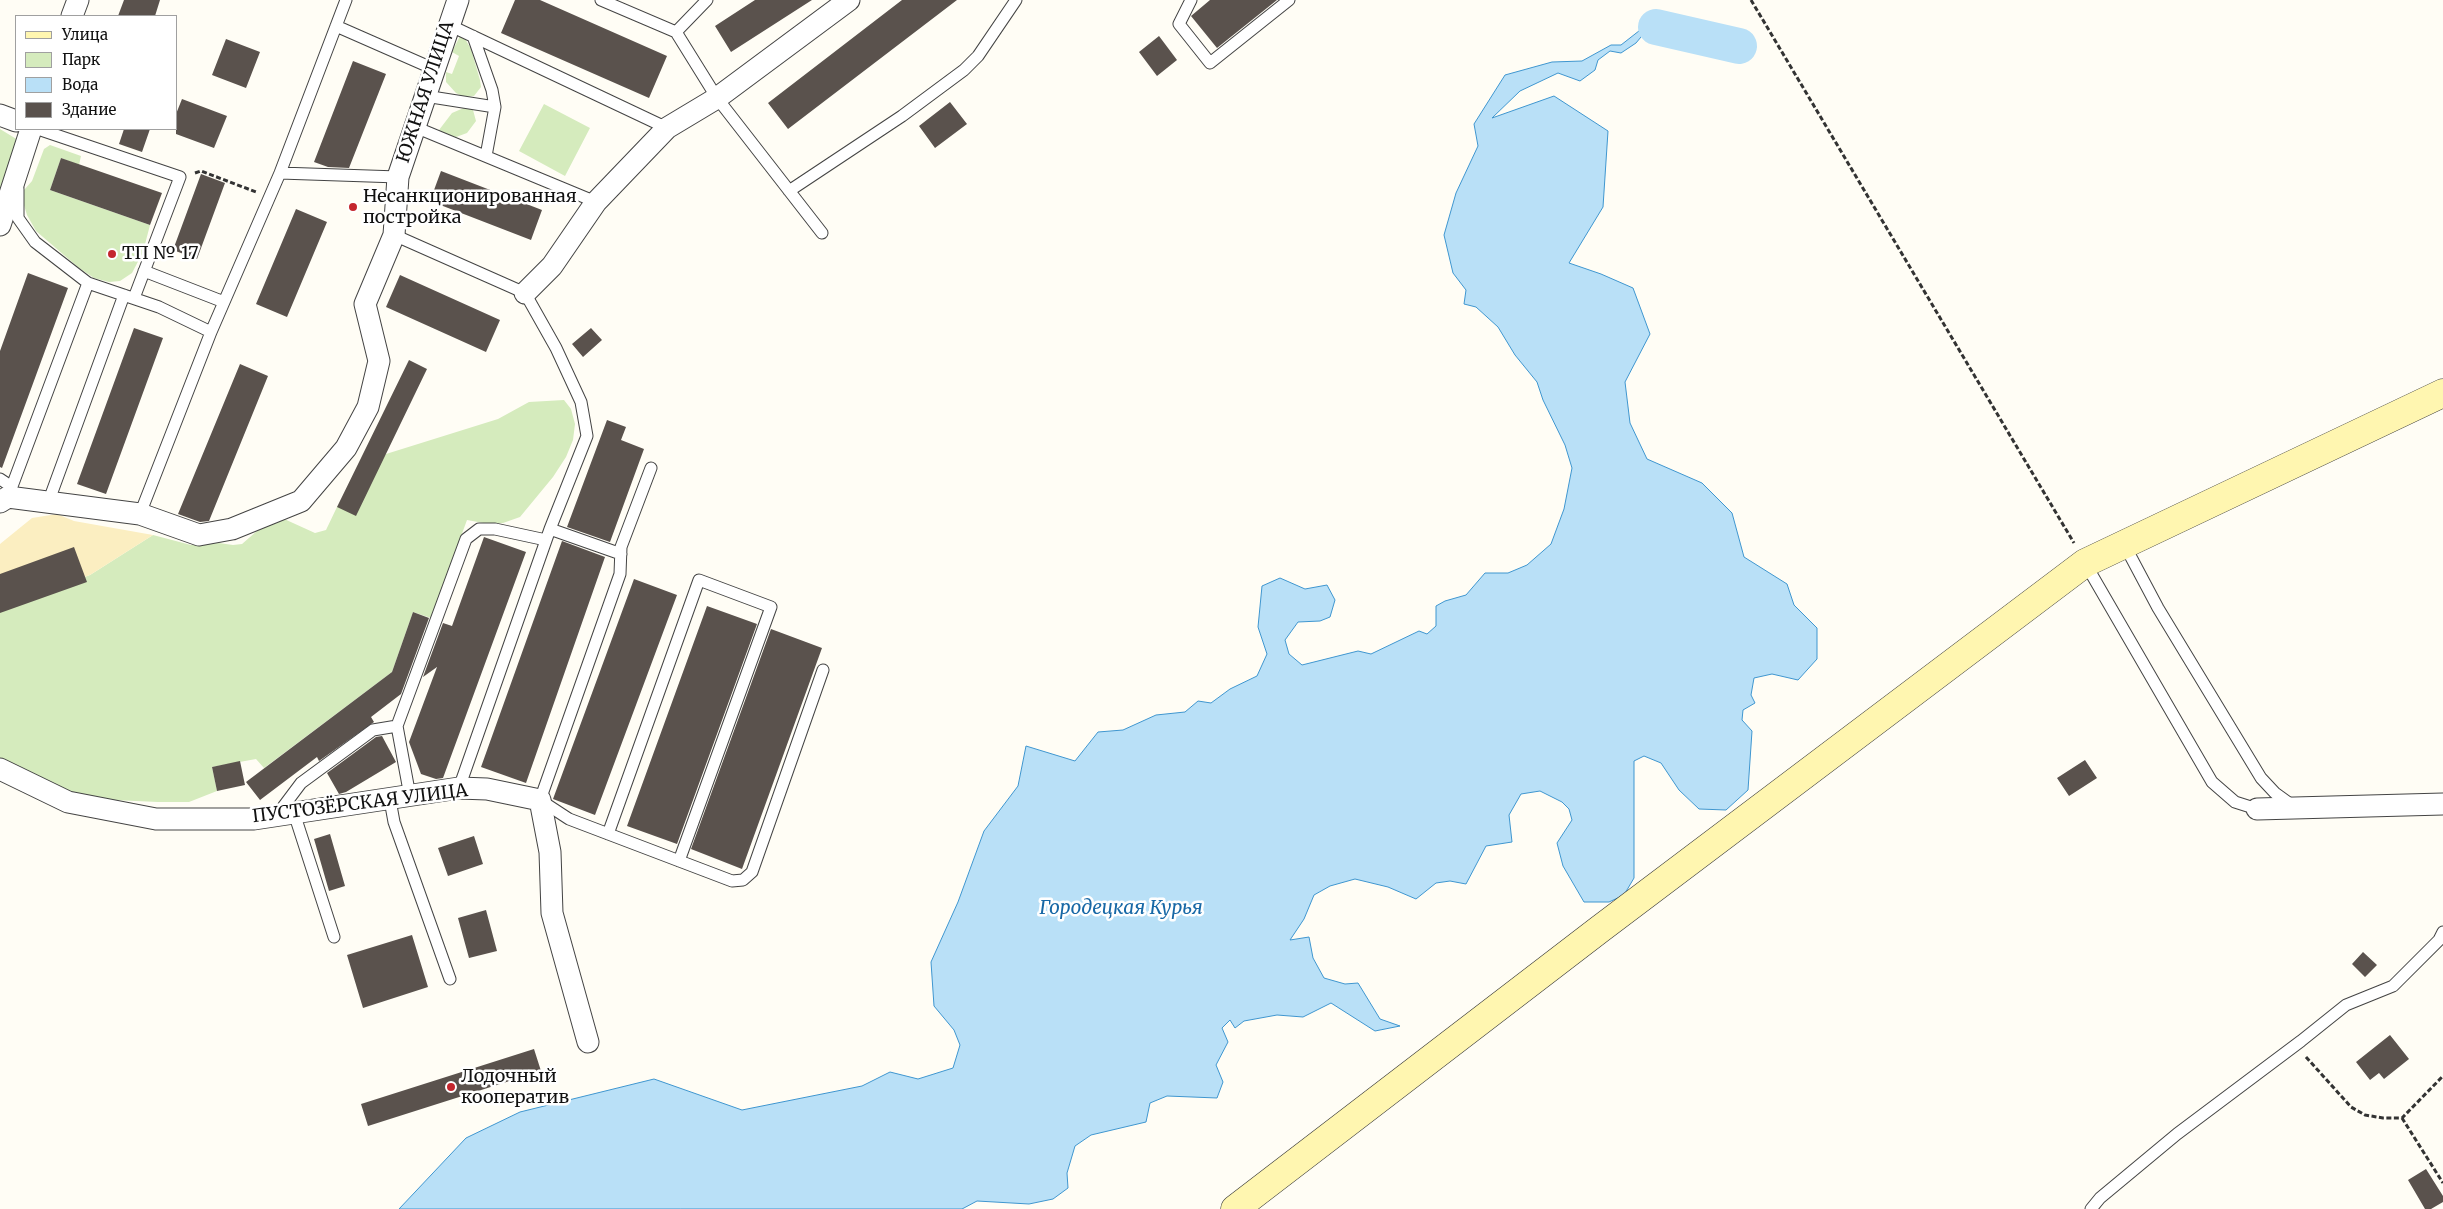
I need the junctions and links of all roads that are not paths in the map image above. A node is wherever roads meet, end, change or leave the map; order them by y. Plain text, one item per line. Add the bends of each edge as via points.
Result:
1 (78, 0) edge
2 (346, 0) edge
3 (458, 0) edge
4 (601, 0) edge
5 (707, 0) edge
6 (848, 0) edge
7 (1016, 0) edge
8 (1191, 0) edge
9 (1289, 0) edge
10 (72, 15) edge
11 (448, 25) junction
12 (336, 26) junction
13 (676, 32) junction
14 (473, 36) junction
15 (434, 69) junction
16 (425, 96) junction
17 (716, 98) junction
18 (495, 106) junction
19 (0, 115) edge
20 (15, 121) edge
21 (415, 127) junction
22 (667, 128) junction
23 (31, 130) edge
24 (41, 130) edge
25 (486, 156) junction
26 (18, 170) junction
27 (280, 172) junction
28 (398, 177) junction
29 (789, 191) junction
30 (596, 202) junction
31 (0, 225) edge
32 (822, 233) dead end
33 (394, 236) junction
34 (144, 271) junction
35 (88, 282) junction
36 (525, 293) junction
37 (129, 297) junction
38 (224, 302) junction
39 (210, 332) junction
40 (2443, 393) edge
41 (651, 468) dead end
42 (5, 491) edge
43 (48, 503) junction
44 (140, 514) junction
45 (550, 529) junction
46 (546, 540) junction
47 (2124, 544) junction
48 (621, 554) junction
49 (2085, 563) junction
50 (823, 670) dead end
51 (397, 726) junction
52 (0, 769) edge
53 (459, 788) junction
54 (410, 796) junction
55 (390, 800) junction
56 (540, 800) junction
57 (2443, 804) edge
58 (2296, 808) junction
59 (2257, 809) joint
60 (285, 814) junction
61 (608, 834) junction
62 (680, 861) junction
63 (2443, 932) edge
64 (334, 936) dead end
65 (450, 979) dead end
66 (588, 1042) dead end
67 (1235, 1209) edge
68 (2091, 1209) edge

1 - 10 street
2 - 12 lane
3 - 11 street, ЮЖНАЯ УЛИЦА
4 - 13 lane
5 - 13 lane
6 - 17 street
7 - 29 lane via 978,56 964,70 902,116
8 - 9 lane via 1179,24 1210,63
11 - 14 lane
11 - 15 street, ЮЖНАЯ УЛИЦА
12 - 15 lane
12 - 27 lane
13 - 17 lane
14 - 18 lane
14 - 22 lane
15 - 16 street, ЮЖНАЯ УЛИЦА
16 - 18 lane
16 - 21 street, ЮЖНАЯ УЛИЦА
17 - 22 street
17 - 29 lane
18 - 25 lane
19 - 20 street
21 - 25 lane
21 - 28 street, ЮЖНАЯ УЛИЦА
22 - 30 street
23 - 26 street
24 - 34 lane via 180,177
25 - 30 lane
26 - 31 street
26 - 35 lane via 18,218 35,242
27 - 28 lane
27 - 38 lane
28 - 33 street, ЮЖНАЯ УЛИЦА
29 - 32 lane
30 - 36 street via 552,266
33 - 36 lane
33 - 44 street, ЮЖНАЯ УЛИЦА via 366,304 379,361 368,407 346,448 301,502 232,529 199,535
34 - 37 lane
34 - 38 lane
35 - 37 lane
35 - 42 lane
36 - 45 lane via 581,402 587,436
37 - 39 lane via 159,307
37 - 43 lane
38 - 39 lane
39 - 44 lane
40 - 47 main road
41 - 48 lane
42 - 43 street, ЮЖНАЯ УЛИЦА
43 - 44 street, ЮЖНАЯ УЛИЦА
45 - 46 lane
45 - 48 lane
46 - 51 lane via 496,529 479,529 466,539
46 - 53 lane
47 - 49 main road
47 - 58 lane via 2158,608 2261,778
48 - 56 lane via 620,574
49 - 59 lane via 2212,782 2235,802
49 - 67 main road
50 - 62 lane via 752,872 744,880 732,881
51 - 54 lane
51 - 60 lane via 373,730 301,783
52 - 60 street, ПУСТОЗЁРСКАЯ УЛИЦА via 68,802 156,820 254,819
53 - 54 street, ПУСТОЗЁРСКАЯ УЛИЦА
53 - 56 street, ПУСТОЗЁРСКАЯ УЛИЦА via 487,789
54 - 55 street, ПУСТОЗЁРСКАЯ УЛИЦА
55 - 60 street, ПУСТОЗЁРСКАЯ УЛИЦА
55 - 65 lane via 394,822
56 - 61 lane via 569,819
56 - 66 street via 550,852 552,914
57 - 58 street
58 - 59 street
60 - 64 lane
61 - 62 lane
61 - 62 lane via 699,580 771,607
63 - 68 lane via 2439,940 2393,986 2346,1005 2177,1134

